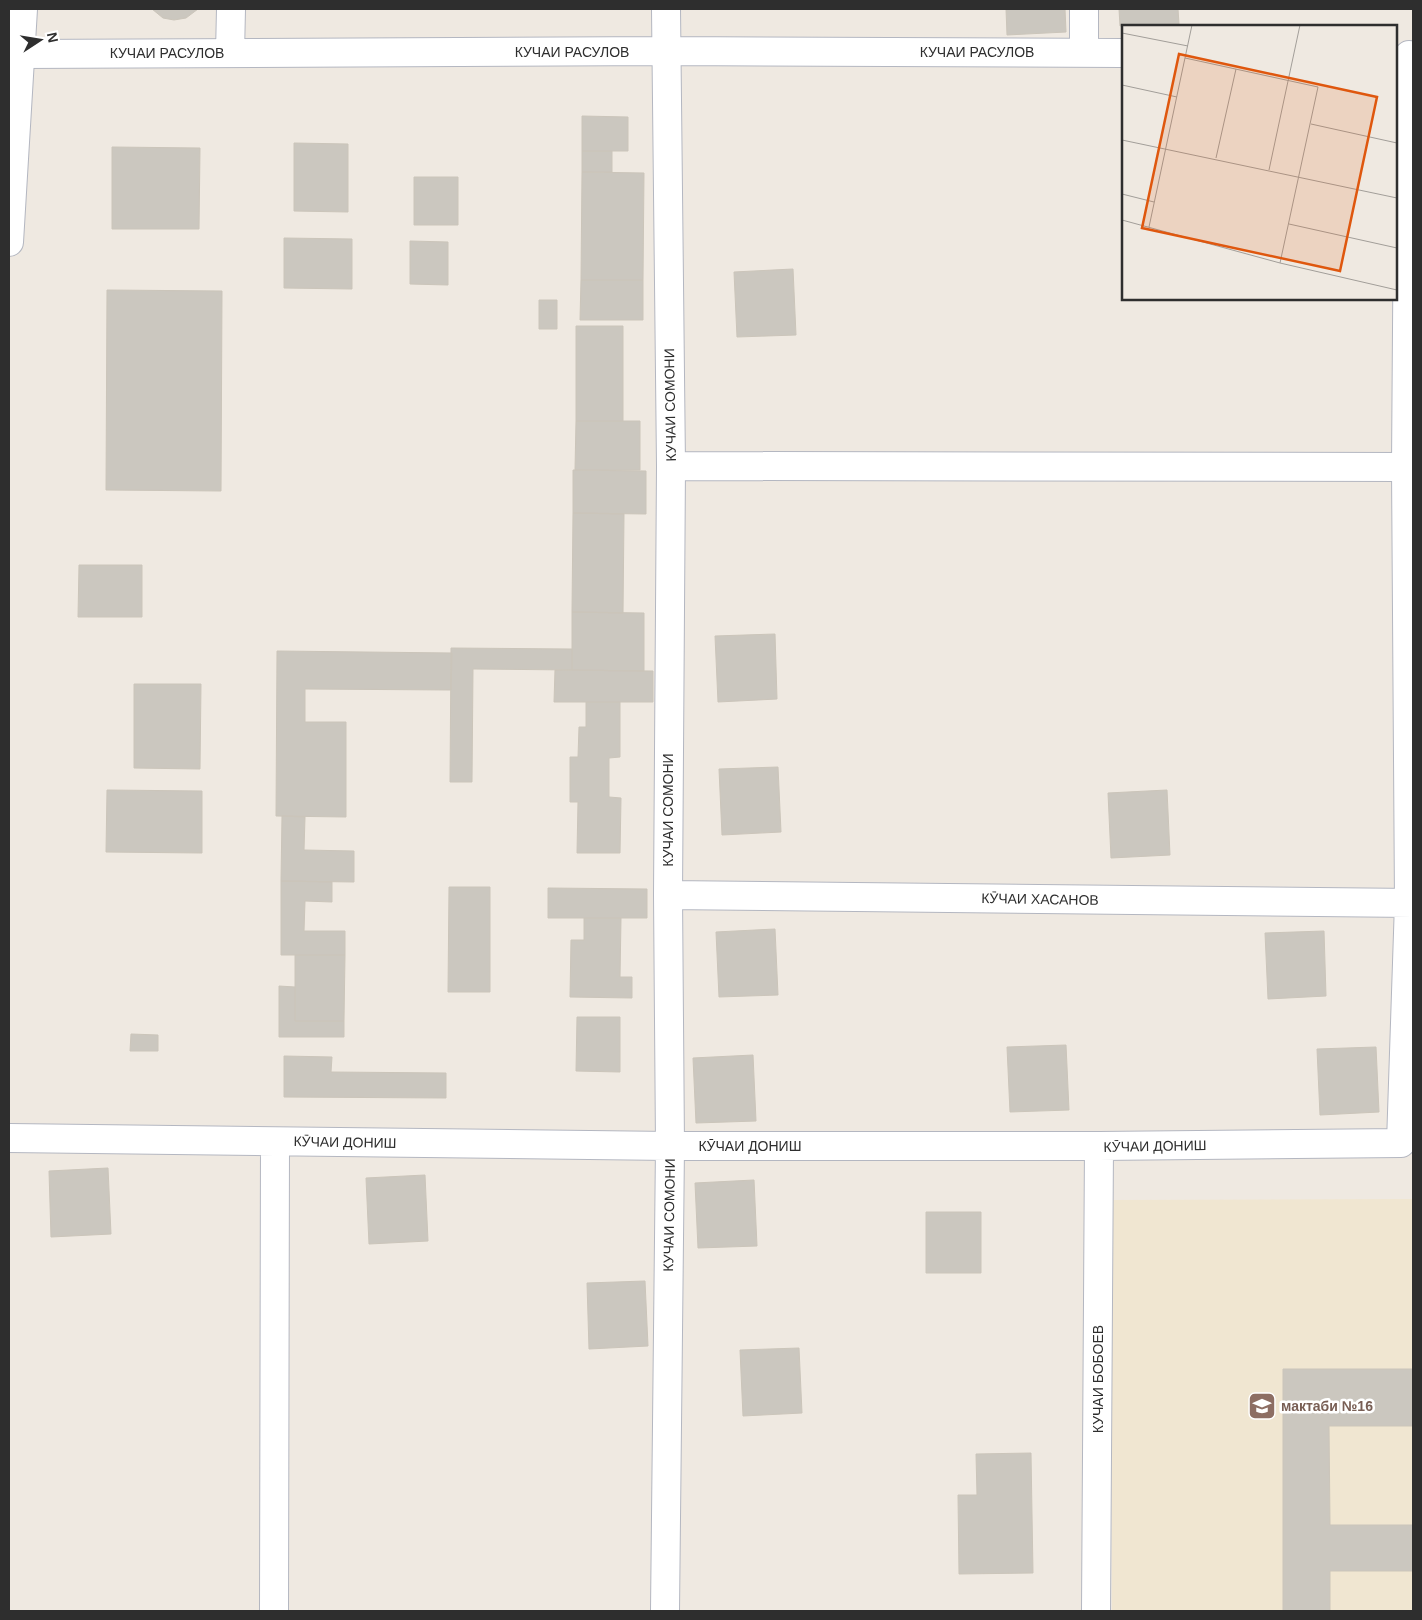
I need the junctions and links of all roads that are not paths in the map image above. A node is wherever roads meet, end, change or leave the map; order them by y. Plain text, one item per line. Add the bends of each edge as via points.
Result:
1 (23, 9) edge
2 (230, 9) edge
3 (666, 9) edge
4 (1084, 9) edge
5 (667, 51) junction
6 (230, 53) junction
7 (1084, 53) junction
8 (1122, 53) edge
9 (20, 54) junction
10 (1406, 55) edge
11 (9, 242) edge
12 (671, 466) junction
13 (1406, 467) junction
14 (668, 895) junction
15 (1411, 903) edge
16 (9, 1138) edge
17 (275, 1142) junction
18 (670, 1146) junction
19 (1099, 1146) junction
20 (274, 1611) edge
21 (665, 1611) edge
22 (1096, 1611) edge

1 - 9 street
2 - 6 street
3 - 5 street, КУЧАИ СОМОНИ
4 - 7 street
5 - 6 street, КУЧАИ РАСУЛОВ
5 - 7 street, КУЧАИ РАСУЛОВ
5 - 12 street, КУЧАИ СОМОНИ
6 - 9 street, КУЧАИ РАСУЛОВ
7 - 8 street, КУЧАИ РАСУЛОВ
9 - 11 street
10 - 13 street
12 - 13 street
12 - 14 street, КУЧАИ СОМОНИ
13 - 15 street
14 - 15 street, КӮЧАИ ХАСАНОВ
14 - 18 street, КУЧАИ СОМОНИ
15 - 19 street, КӮЧАИ ДОНИШ via 1401,1143
16 - 17 street, КӮЧАИ ДОНИШ
17 - 18 street, КӮЧАИ ДОНИШ
17 - 20 street
18 - 19 street, КӮЧАИ ДОНИШ
18 - 21 street, КУЧАИ СОМОНИ
19 - 22 street, КУЧАИ БОБОЕВ

